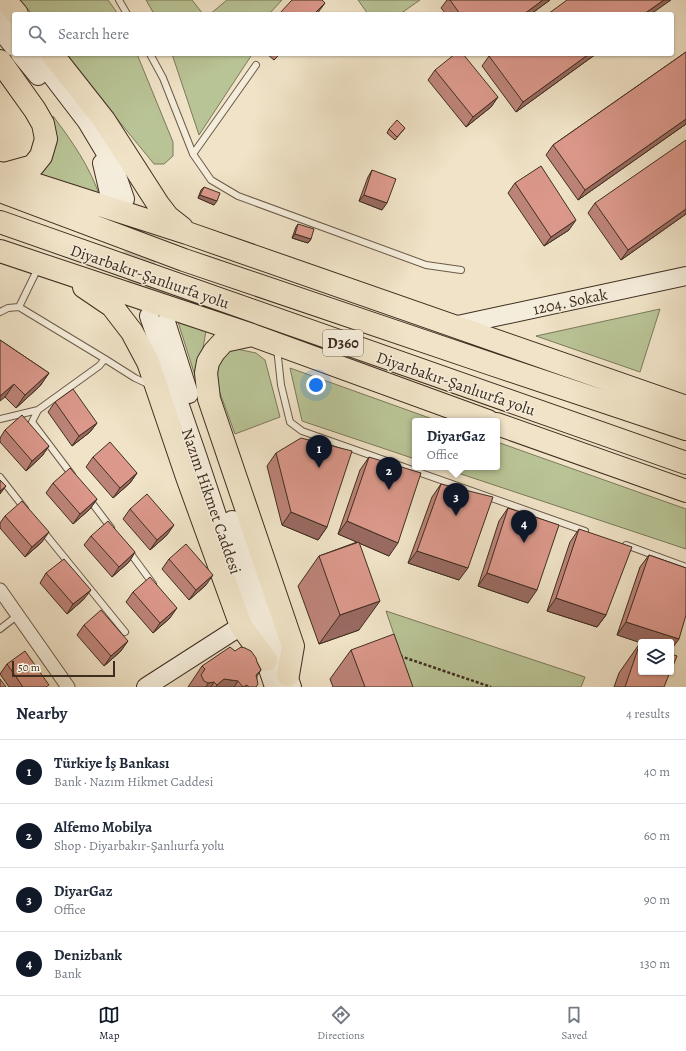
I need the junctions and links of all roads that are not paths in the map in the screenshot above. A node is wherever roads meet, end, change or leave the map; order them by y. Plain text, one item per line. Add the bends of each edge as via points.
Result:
1 (5, 0) edge
2 (119, 0) edge
3 (0, 8) edge
4 (15, 12) edge
5 (126, 12) edge
6 (12, 24) edge
7 (0, 30) edge
8 (12, 45) edge
9 (22, 56) edge
10 (37, 56) edge
11 (54, 56) edge
12 (151, 56) edge
13 (0, 61) edge
14 (256, 65) dead end
15 (193, 154) junction
16 (1, 179) edge
17 (0, 222) edge
18 (188, 233) junction
19 (0, 251) edge
20 (40, 264) junction
21 (461, 270) dead end
22 (686, 276) edge
23 (19, 307) junction
24 (0, 312) edge
25 (149, 316) tunnel mouth
26 (166, 322) tunnel mouth
27 (453, 326) junction
28 (252, 335) junction
29 (276, 344) junction
30 (104, 359) junction
31 (156, 387) junction
32 (686, 407) edge
33 (38, 410) junction
34 (480, 418) edge
35 (0, 419) edge
36 (500, 425) edge
37 (686, 429) edge
38 (686, 463) edge
39 (0, 477) edge
40 (74, 478) edge
41 (83, 491) edge
42 (686, 491) edge
43 (30, 514) edge
44 (40, 527) edge
45 (588, 532) edge
46 (116, 534) edge
47 (618, 543) edge
48 (125, 547) edge
49 (686, 567) edge
50 (0, 590) edge
51 (158, 591) edge
52 (18, 615) junction
53 (241, 626) junction
54 (0, 628) edge
55 (125, 632) dead end
56 (266, 660) junction
57 (285, 683) edge
58 (68, 687) edge
59 (146, 687) edge

1 - 4 highway
2 - 5 lane
3 - 6 main road
7 - 8 main road
9 - 10 main road via 73,118 100,157 117,196 114,167 87,122
11 - 18 highway via 104,120 158,204 168,217
12 - 15 lane via 163,78
13 - 16 highway via 35,110 43,124 46,139 41,156 33,166
14 - 15 lane
15 - 21 lane via 211,180 238,196 426,265
16 - 18 highway
16 - 37 highway, Diyarbakır-Şanlıurfa yolu / D360 via 184,260
17 - 38 highway, Diyarbakır-Şanlıurfa yolu / D360
18 - 27 highway
19 - 20 highway
20 - 23 lane
20 - 28 highway
20 - 31 highway via 88,289 112,306 132,332 148,362
22 - 27 main road, 1204. Sokak
23 - 24 lane
23 - 30 lane
25 - 56 main road, Nazım Hikmet Caddesi
26 - 57 main road, Nazım Hikmet Caddesi via 209,460
27 - 32 highway
28 - 29 highway
28 - 57 highway via 224,341 208,362 206,373 209,399 293,646
29 - 34 highway
29 - 45 lane via 281,385 290,422 302,432
30 - 31 lane via 135,378
30 - 33 lane
31 - 53 highway
33 - 35 lane
33 - 40 lane via 32,422
36 - 42 highway
39 - 43 lane
41 - 46 lane
44 - 55 lane
47 - 49 lane
48 - 51 lane
50 - 52 street
52 - 54 lane
52 - 58 street
53 - 56 highway
53 - 59 main road
56 - 57 main road, Nazım Hikmet Caddesi

